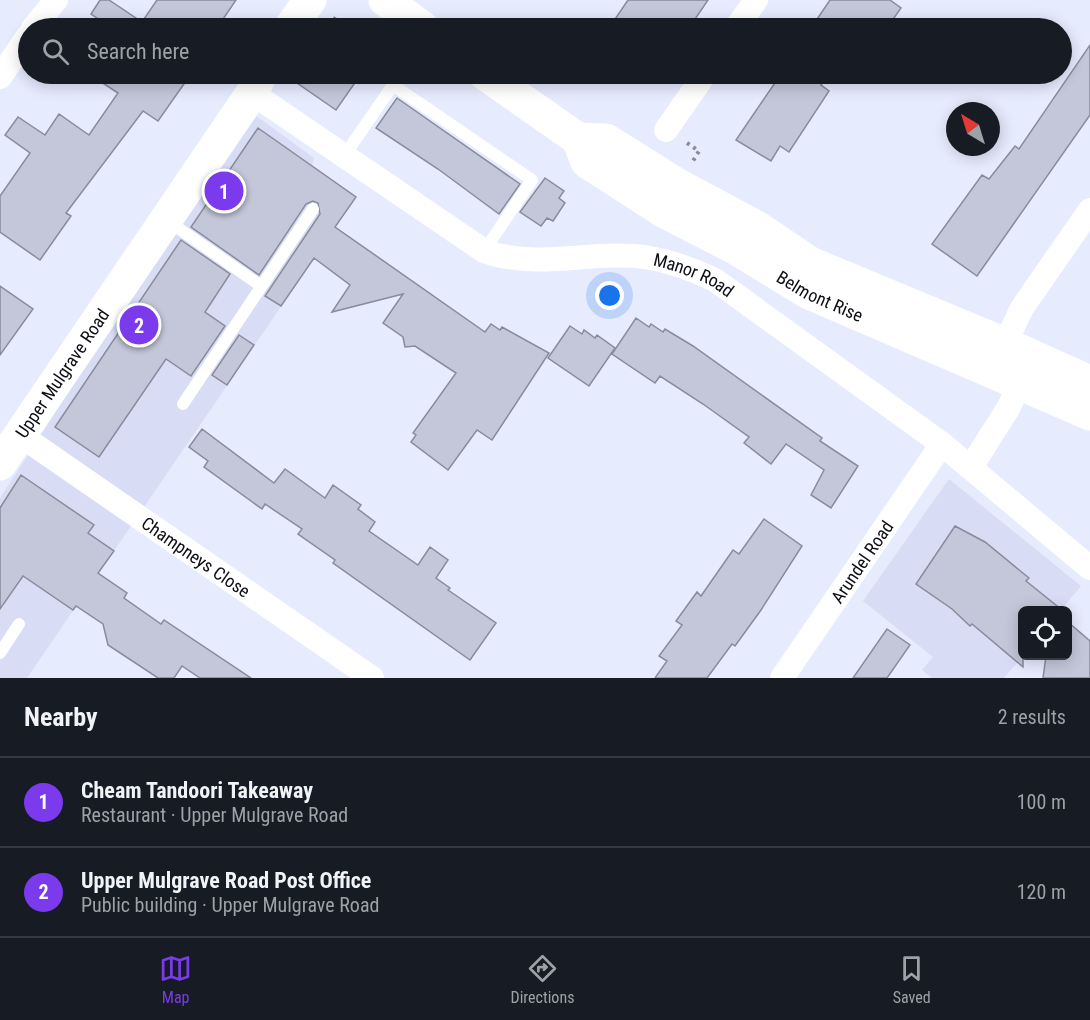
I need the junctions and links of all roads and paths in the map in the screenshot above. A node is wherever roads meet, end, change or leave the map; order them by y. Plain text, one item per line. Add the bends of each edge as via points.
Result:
1 (56, 0) edge
2 (756, 0) edge
3 (388, 2) edge
4 (321, 9) edge
5 (41, 18) edge
6 (306, 18) edge
7 (335, 18) edge
8 (410, 18) edge
9 (743, 18) edge
10 (18, 51) edge
11 (0, 77) edge
12 (255, 84) edge
13 (257, 84) edge
14 (499, 84) edge
15 (698, 84) edge
16 (666, 130) joint
17 (578, 139) junction
18 (344, 156) junction
19 (687, 171) dead end
20 (313, 209) dead end
21 (1090, 210) edge
22 (166, 220) junction
23 (484, 250) junction
24 (261, 285) junction
25 (1005, 344) junction
26 (1020, 382) junction
27 (1090, 382) edge
28 (183, 404) dead end
29 (1090, 414) edge
30 (20, 435) junction
31 (942, 444) junction
32 (0, 464) edge
33 (971, 467) junction
34 (1090, 568) edge
35 (19, 624) dead end
36 (0, 653) edge
37 (372, 678) edge
38 (782, 678) edge

1 - 5 street
2 - 9 street
3 - 8 main road
4 - 6 main road
4 - 7 path
10 - 11 street
12 - 22 main road, Upper Mulgrave Road
13 - 18 street, Manor Road
14 - 17 main road, Belmont Rise
15 - 16 street
16 - 19 path via 699,151
17 - 25 main road, Belmont Rise via 606,140 755,226 810,264
17 - 26 main road, Belmont Rise via 587,162 663,211 735,248 807,292
18 - 23 street, Manor Road
18 - 23 lane via 393,85 532,180
20 - 24 lane
21 - 25 street via 1022,308
22 - 24 lane
22 - 30 main road, Upper Mulgrave Road
23 - 31 street, Manor Road via 515,259 643,257 689,267 715,280
24 - 28 lane
25 - 27 main road, Belmont Rise
26 - 29 main road, Belmont Rise
26 - 33 street
30 - 32 main road, Upper Mulgrave Road
30 - 37 street, Champneys Close
31 - 33 street, Manor Road
31 - 38 street, Arundel Road
33 - 34 street, Manor Road
35 - 36 lane

